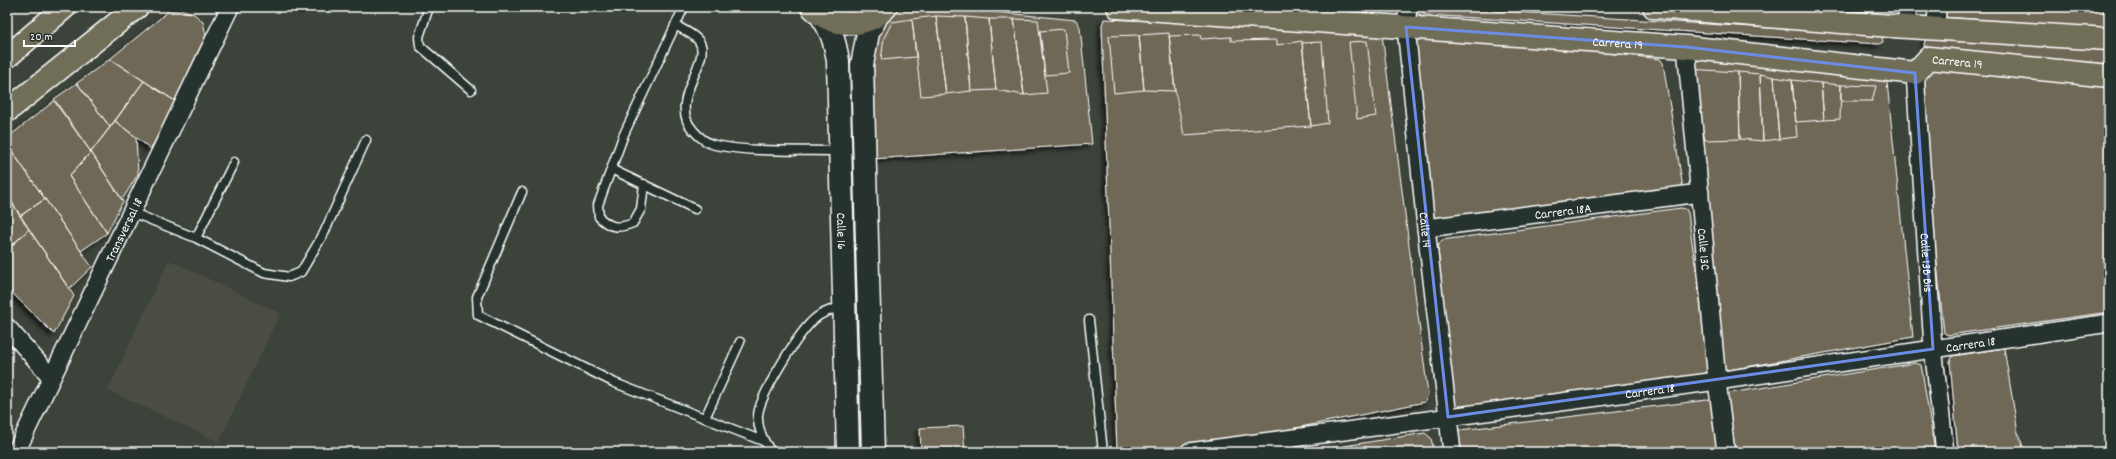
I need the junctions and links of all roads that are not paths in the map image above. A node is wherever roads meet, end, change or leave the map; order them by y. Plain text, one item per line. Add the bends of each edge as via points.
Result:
1 (66, 7) edge
2 (137, 7) edge
3 (230, 7) edge
4 (429, 7) edge
5 (684, 7) edge
6 (1118, 7) edge
7 (1654, 7) edge
8 (1937, 7) edge
9 (816, 10) edge
10 (882, 11) edge
11 (1407, 17) edge
12 (1907, 17) edge
13 (675, 25) junction
14 (1936, 29) junction
15 (2109, 39) edge
16 (1686, 47) junction
17 (7, 57) edge
18 (1915, 73) junction
19 (2109, 76) edge
20 (471, 90) dead end
21 (7, 111) edge
22 (366, 140) dead end
23 (840, 151) junction
24 (234, 162) dead end
25 (611, 169) junction
26 (644, 184) junction
27 (522, 192) dead end
28 (1700, 193) junction
29 (695, 209) dead end
30 (131, 212) junction
31 (1426, 228) junction
32 (196, 238) junction
33 (845, 305) junction
34 (1090, 320) dead end
35 (2109, 323) edge
36 (7, 327) edge
37 (740, 342) dead end
38 (1934, 349) junction
39 (51, 377) junction
40 (1717, 381) junction
41 (705, 418) junction
42 (1448, 418) junction
43 (763, 441) junction
44 (1291, 445) edge
45 (16, 452) edge
46 (771, 452) edge
47 (848, 452) edge
48 (873, 452) edge
49 (1103, 452) edge
50 (1189, 452) edge
51 (1452, 452) edge
52 (1726, 452) edge
53 (1945, 452) edge

1 - 17 highway
2 - 21 highway
3 - 30 street, Transversal 18
4 - 20 lane via 419,37 420,46
5 - 13 lane
6 - 11 highway, Carrera 19
7 - 12 highway
8 - 14 street
9 - 10 highway via 827,19 844,24 862,22
9 - 23 main road, Calle 16 via 835,40 838,61
10 - 48 main road, Calle 16 via 868,32 862,65
11 - 16 highway, Carrera 19
11 - 31 street, Calle 14
12 - 14 highway
13 - 23 lane via 698,40 702,50 684,104 684,116 699,137 714,145 764,150
13 - 25 lane via 624,134
14 - 15 highway
16 - 18 highway, Carrera 19
16 - 28 street, Calle 13C
18 - 19 highway, Carrera 19 via 1929,58
18 - 38 street, Calle 13B Bis
22 - 32 lane via 324,233 300,272 289,277 264,273
23 - 33 main road, Calle 16
24 - 32 lane
25 - 26 lane
25 - 26 lane via 598,205 599,217 608,226 621,228 633,223 641,209
26 - 29 lane
27 - 41 lane via 477,296 478,315 616,383
28 - 31 street, Carrera 18A
28 - 40 street, Calle 13C
30 - 32 lane
30 - 39 street, Transversal 18
31 - 42 street, Calle 14
33 - 43 lane via 817,316 788,352 758,416
33 - 47 main road, Calle 16
34 - 49 lane
35 - 38 street, Carrera 18
36 - 39 street
37 - 41 lane
38 - 40 street, Carrera 18
38 - 53 street, Calle 13B Bis
39 - 45 street, Transversal 18
40 - 42 street, Carrera 18
40 - 52 street, Calle 13C
41 - 43 lane
42 - 44 street, Carrera 18
42 - 51 street, Calle 14
43 - 46 lane
44 - 50 street, Carrera 18

